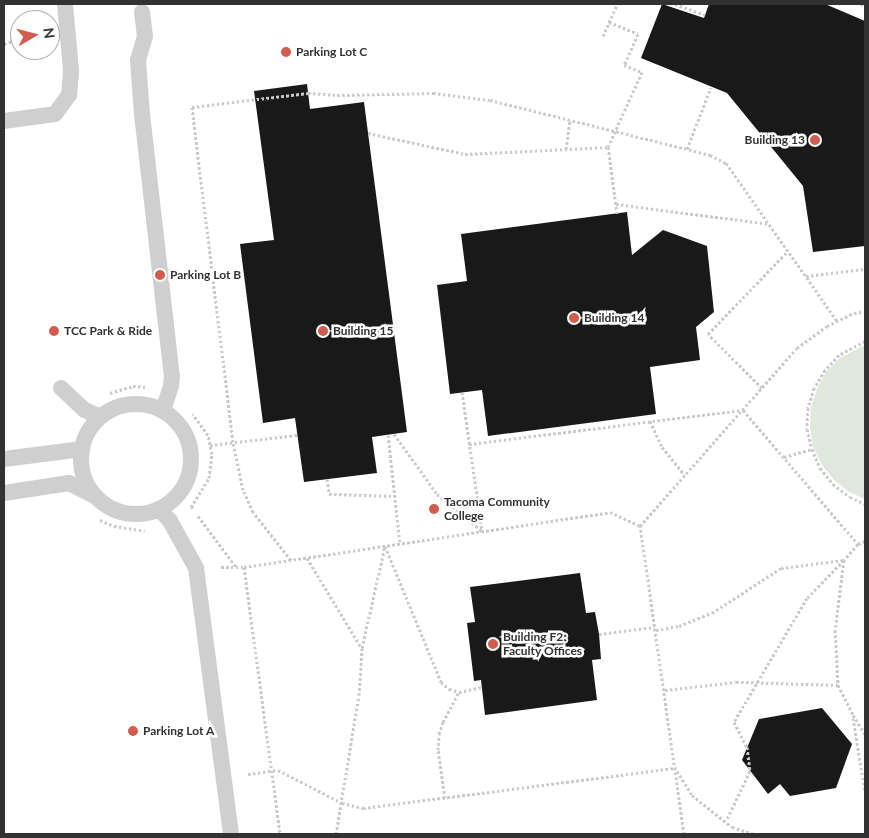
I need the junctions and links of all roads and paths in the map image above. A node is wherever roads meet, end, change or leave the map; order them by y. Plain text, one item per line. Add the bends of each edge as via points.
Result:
1 (65, 4) edge
2 (617, 4) edge
3 (675, 4) edge
4 (694, 4) edge
5 (861, 4) edge
6 (865, 6) edge
7 (691, 10) junction
8 (142, 12) dead end
9 (705, 15) dead end
10 (609, 22) junction
11 (603, 36) dead end
12 (711, 87) dead end
13 (570, 120) junction
14 (4, 121) edge
15 (616, 131) junction
16 (368, 134) dead end
17 (608, 147) junction
18 (566, 149) junction
19 (687, 149) junction
20 (616, 204) junction
21 (617, 213) dead end
22 (769, 224) junction
23 (788, 251) junction
24 (865, 269) edge
25 (806, 276) junction
26 (865, 311) edge
27 (837, 321) junction
28 (865, 341) edge
29 (61, 388) dead end
30 (150, 388) dead end
31 (762, 388) junction
32 (462, 392) dead end
33 (107, 394) dead end
34 (743, 410) junction
35 (163, 411) junction
36 (193, 414) dead end
37 (100, 417) junction
38 (650, 421) junction
39 (298, 434) dead end
40 (394, 434) dead end
41 (388, 435) dead end
42 (233, 442) junction
43 (469, 444) junction
44 (210, 445) junction
45 (82, 449) junction
46 (812, 449) junction
47 (784, 457) junction
48 (4, 459) edge
49 (685, 475) junction
50 (327, 479) dead end
51 (4, 493) edge
52 (394, 496) junction
53 (96, 497) junction
54 (865, 504) edge
55 (160, 509) junction
56 (640, 526) junction
57 (482, 532) junction
58 (865, 541) edge
59 (400, 544) junction
60 (858, 544) junction
61 (385, 546) junction
62 (307, 558) junction
63 (291, 560) junction
64 (844, 560) junction
65 (236, 567) junction
66 (244, 567) junction
67 (196, 568) junction
68 (655, 628) junction
69 (599, 634) dead end
70 (362, 648) junction
71 (755, 683) junction
72 (838, 685) junction
73 (482, 688) dead end
74 (665, 690) junction
75 (459, 692) junction
76 (853, 715) junction
77 (865, 734) edge
78 (676, 768) junction
79 (272, 771) junction
80 (223, 778) junction
81 (865, 791) edge
82 (444, 798) junction
83 (342, 803) junction
84 (726, 822) junction
85 (231, 834) edge
86 (280, 834) edge
87 (336, 834) edge
88 (684, 834) edge
89 (753, 834) edge

1 - 14 lane via 72,70 69,94 55,114
2 - 10 path
3 - 7 path
4 - 7 path
5 - 6 path
7 - 9 path
8 - 35 lane via 145,36 138,60 142,114 172,376
10 - 11 path
10 - 15 path via 638,34 624,65 642,72
12 - 19 path
13 - 15 path
13 - 18 path
13 - 42 path via 490,100 433,93 308,93 192,107
15 - 17 path
15 - 19 path
16 - 18 path via 465,154
17 - 18 path
17 - 20 path
19 - 22 path via 726,163
20 - 21 path
20 - 22 path
22 - 23 path
23 - 25 path
23 - 31 path via 708,334
24 - 25 path
25 - 27 path
26 - 27 path
27 - 31 path via 797,348
28 - 46 path via 839,355 824,370 814,388 808,408 807,429
29 - 37 lane via 85,410
30 - 33 path via 133,386
31 - 34 path
32 - 43 path
34 - 38 path
34 - 47 path
34 - 49 path
35 - 37 lane via 135,404 117,407
35 - 55 lane via 182,430 190,447 190,466 185,484 174,499
36 - 44 path via 208,435
37 - 45 lane via 88,432
38 - 43 path
38 - 49 path via 662,447
39 - 42 path
40 - 57 path via 438,494
41 - 52 path
42 - 44 path
42 - 63 path via 243,490 253,512
43 - 57 path
44 - 65 path via 209,478 192,506
45 - 48 lane
45 - 53 lane via 81,466
46 - 47 path
46 - 54 path via 820,468 834,484
47 - 60 path
49 - 56 path
50 - 52 path via 330,494
51 - 53 lane via 69,483
52 - 59 path
53 - 55 lane via 109,507 126,513 143,514
55 - 67 lane
56 - 57 path via 610,512
56 - 68 path
57 - 59 path
58 - 60 path
59 - 61 path
60 - 64 path
61 - 62 path
61 - 70 path
61 - 75 path via 437,673 449,689
62 - 63 path
62 - 70 path
63 - 66 path
64 - 68 path via 781,568 712,613 679,626
64 - 71 path via 807,598
64 - 72 path via 835,630
65 - 66 path
65 - 67 path
66 - 79 path
67 - 80 lane
68 - 69 path
68 - 74 path
70 - 83 path via 359,695
71 - 72 path
71 - 74 path
71 - 84 path via 734,722 747,747 750,771
72 - 76 path
73 - 75 path
74 - 78 path
75 - 82 path via 439,734
76 - 77 path
76 - 81 path
78 - 82 path
78 - 84 path via 692,795
78 - 88 path
79 - 80 path
79 - 83 path via 278,770
79 - 86 path
80 - 85 lane
82 - 83 path via 363,808
83 - 87 path
84 - 89 path

